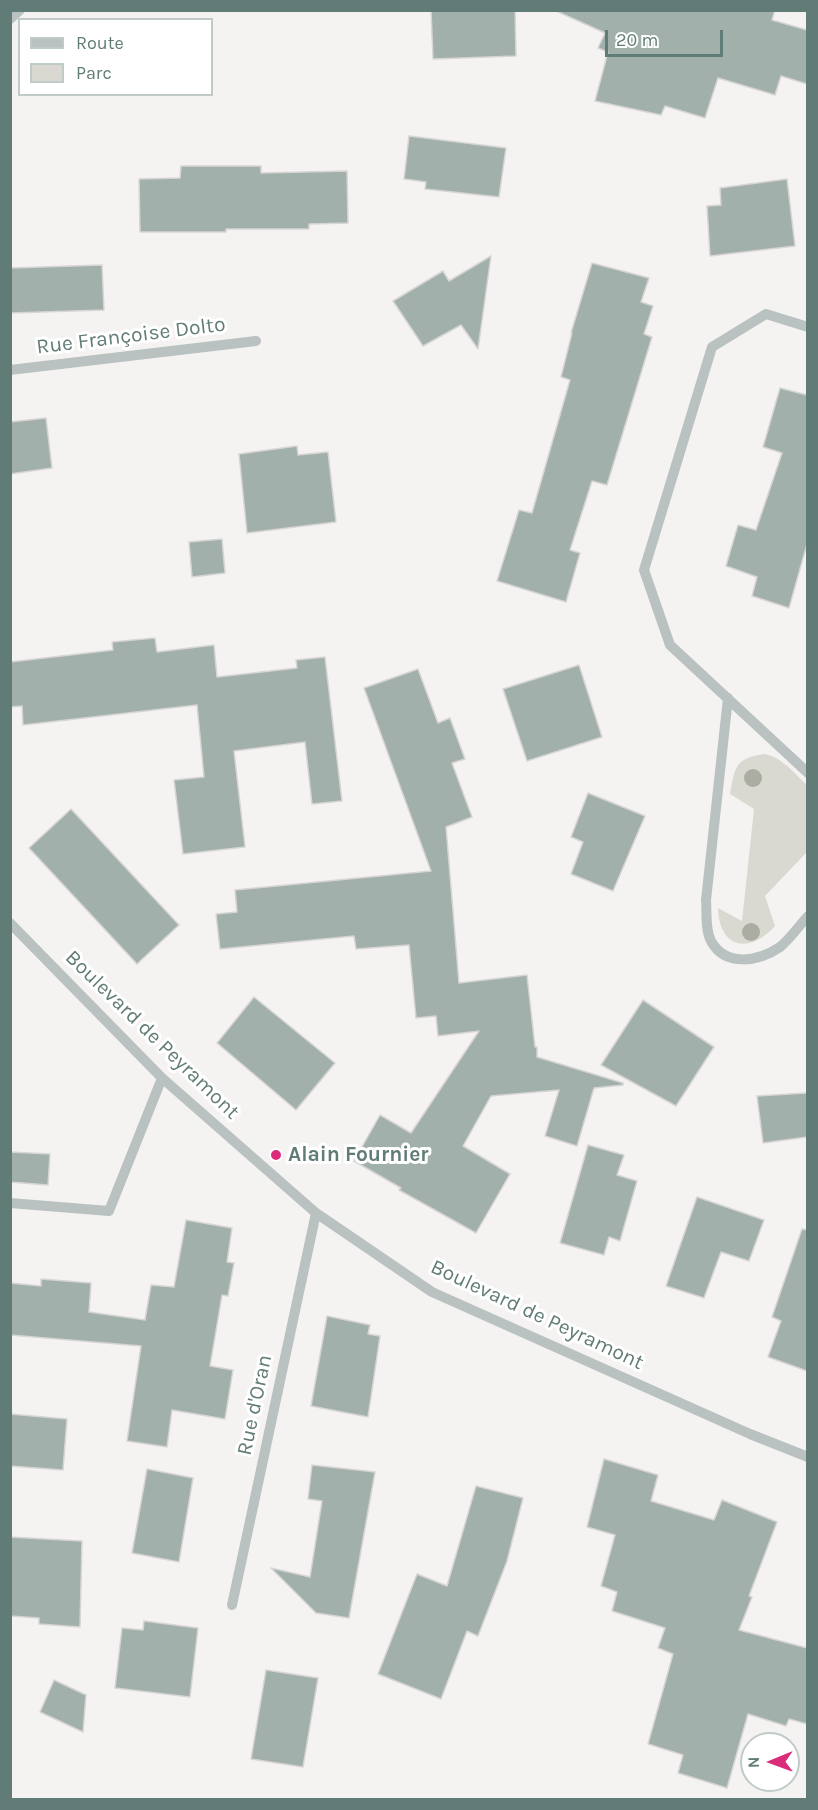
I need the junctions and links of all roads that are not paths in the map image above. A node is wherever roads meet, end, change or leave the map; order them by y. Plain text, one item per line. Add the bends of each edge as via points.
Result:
1 (20, 10) edge
2 (10, 19) edge
3 (807, 327) edge
4 (256, 341) dead end
5 (10, 370) edge
6 (728, 699) junction
7 (807, 773) edge
8 (807, 916) edge
9 (10, 923) edge
10 (162, 1078) junction
11 (10, 1203) edge
12 (316, 1213) junction
13 (807, 1457) edge
14 (232, 1605) dead end

1 - 2 street
3 - 6 street via 766,315 712,347 644,570 670,645
4 - 5 street, Rue Françoise Dolto
6 - 7 street
6 - 8 street via 706,900 710,940 722,955 734,960 753,958 781,946
9 - 10 street, Boulevard de Peyramont
10 - 11 street via 109,1211
10 - 12 street, Boulevard de Peyramont
12 - 13 street, Boulevard de Peyramont via 432,1292
12 - 14 street, Rue d'Oran

